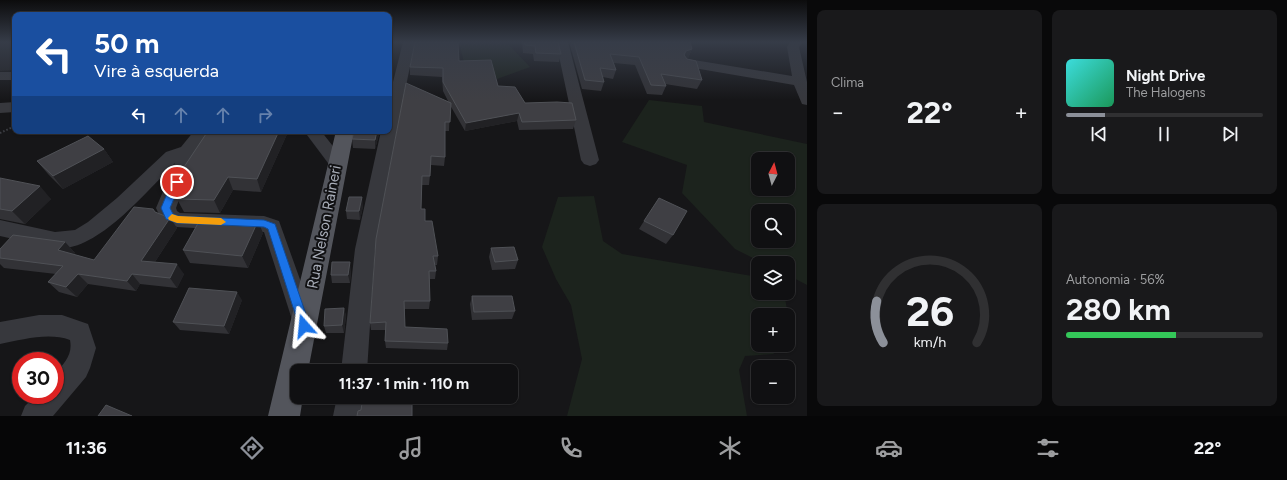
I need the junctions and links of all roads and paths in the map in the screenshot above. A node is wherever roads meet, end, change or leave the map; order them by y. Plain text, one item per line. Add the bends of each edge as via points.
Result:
1 (405, 61) edge
2 (567, 61) edge
3 (796, 61) edge
4 (688, 63) edge
5 (0, 76) edge
6 (12, 76) edge
7 (800, 82) junction
8 (807, 101) edge
9 (392, 118) edge
10 (12, 127) edge
11 (0, 133) edge
12 (201, 134) edge
13 (314, 134) edge
14 (344, 134) edge
15 (388, 134) edge
16 (185, 153) junction
17 (590, 160) dead end
18 (337, 163) junction
19 (0, 228) edge
20 (304, 326) junction
21 (0, 333) edge
22 (355, 364) edge
23 (64, 384) edge
24 (46, 404) edge
25 (349, 404) edge
26 (35, 416) edge
27 (284, 416) edge
28 (347, 416) edge

1 - 9 street
2 - 17 street
3 - 7 street
4 - 7 street
5 - 6 street
7 - 8 street
10 - 11 path
12 - 16 street
13 - 18 street
14 - 18 main road, Rua Nelson Raineri
15 - 22 street via 365,248
16 - 19 street via 180,152 172,156 96,228 73,239 53,239
16 - 20 street via 188,155 166,208 169,216 177,220 272,226
18 - 20 main road, Rua Nelson Raineri
20 - 27 main road, Rua Nelson Raineri
21 - 23 street via 39,326 62,326 80,332 84,348 77,368
24 - 26 street
25 - 28 street

